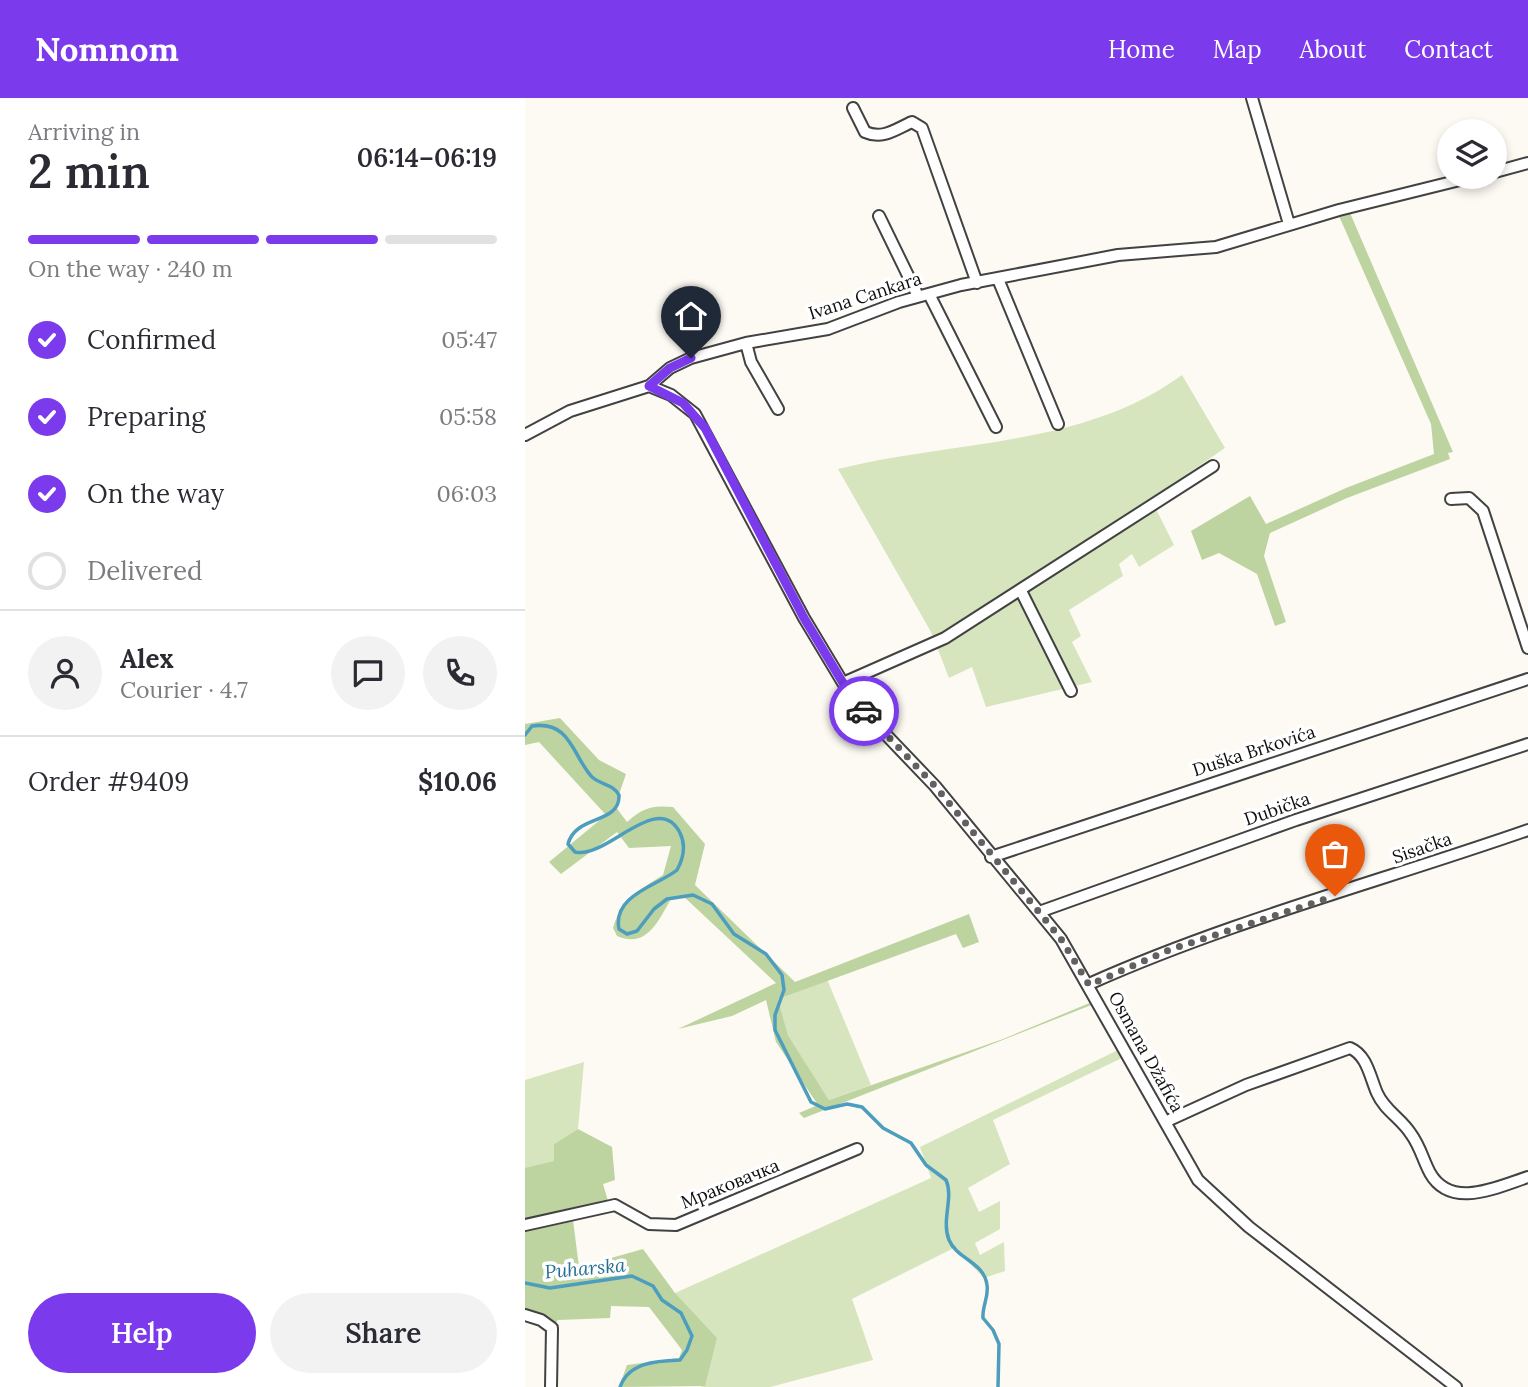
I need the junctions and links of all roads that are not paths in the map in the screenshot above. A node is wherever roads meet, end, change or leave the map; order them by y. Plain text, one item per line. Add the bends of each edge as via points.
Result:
1 (1252, 98) edge
2 (853, 108) dead end
3 (1528, 163) edge
4 (1507, 169) edge
5 (1437, 186) edge
6 (879, 216) dead end
7 (1289, 224) junction
8 (998, 279) junction
9 (977, 283) junction
10 (924, 295) junction
11 (745, 343) junction
12 (649, 386) junction
13 (778, 409) dead end
14 (1058, 424) dead end
15 (996, 427) dead end
16 (525, 435) edge
17 (1213, 466) dead end
18 (1451, 499) dead end
19 (1021, 591) junction
20 (1528, 648) edge
21 (1528, 679) edge
22 (843, 683) junction
23 (1071, 691) dead end
24 (1528, 744) edge
25 (1528, 830) edge
26 (991, 857) junction
27 (1039, 912) junction
28 (1089, 985) junction
29 (1165, 1122) junction
30 (857, 1149) dead end
31 (1528, 1178) edge
32 (529, 1224) edge
33 (525, 1315) edge
34 (551, 1387) edge
35 (1456, 1387) edge

1 - 7 street
2 - 9 street via 865,132 873,135 912,122 922,128
3 - 4 street
5 - 7 street, Ivana Cankara
6 - 10 street
7 - 8 street, Ivana Cankara via 1216,247 1118,255
8 - 9 street, Ivana Cankara
8 - 14 street
9 - 10 street, Ivana Cankara
10 - 11 street, Ivana Cankara via 828,329
10 - 15 street
11 - 12 street, Ivana Cankara via 691,358
11 - 13 street
12 - 16 street via 570,411
12 - 22 street, Osmana Džafića via 683,403 705,428
17 - 19 street
18 - 20 street via 1469,498 1483,511
19 - 22 street via 945,638
19 - 23 street
21 - 26 street, Duška Brkovića
22 - 26 street, Osmana Džafića
24 - 27 street, Dubička via 1296,820
25 - 28 street, Sisačka via 1209,936
26 - 27 street, Osmana Džafića
27 - 28 street, Osmana Džafića
28 - 29 street, Osmana Džafića
29 - 31 street via 1258,1081 1350,1048 1363,1058 1381,1102 1413,1136 1444,1190 1480,1192
29 - 35 street, Osmana Džafića via 1198,1180 1219,1202
30 - 32 street, Мраковачка via 676,1225 649,1223 615,1205
33 - 34 street via 552,1328

